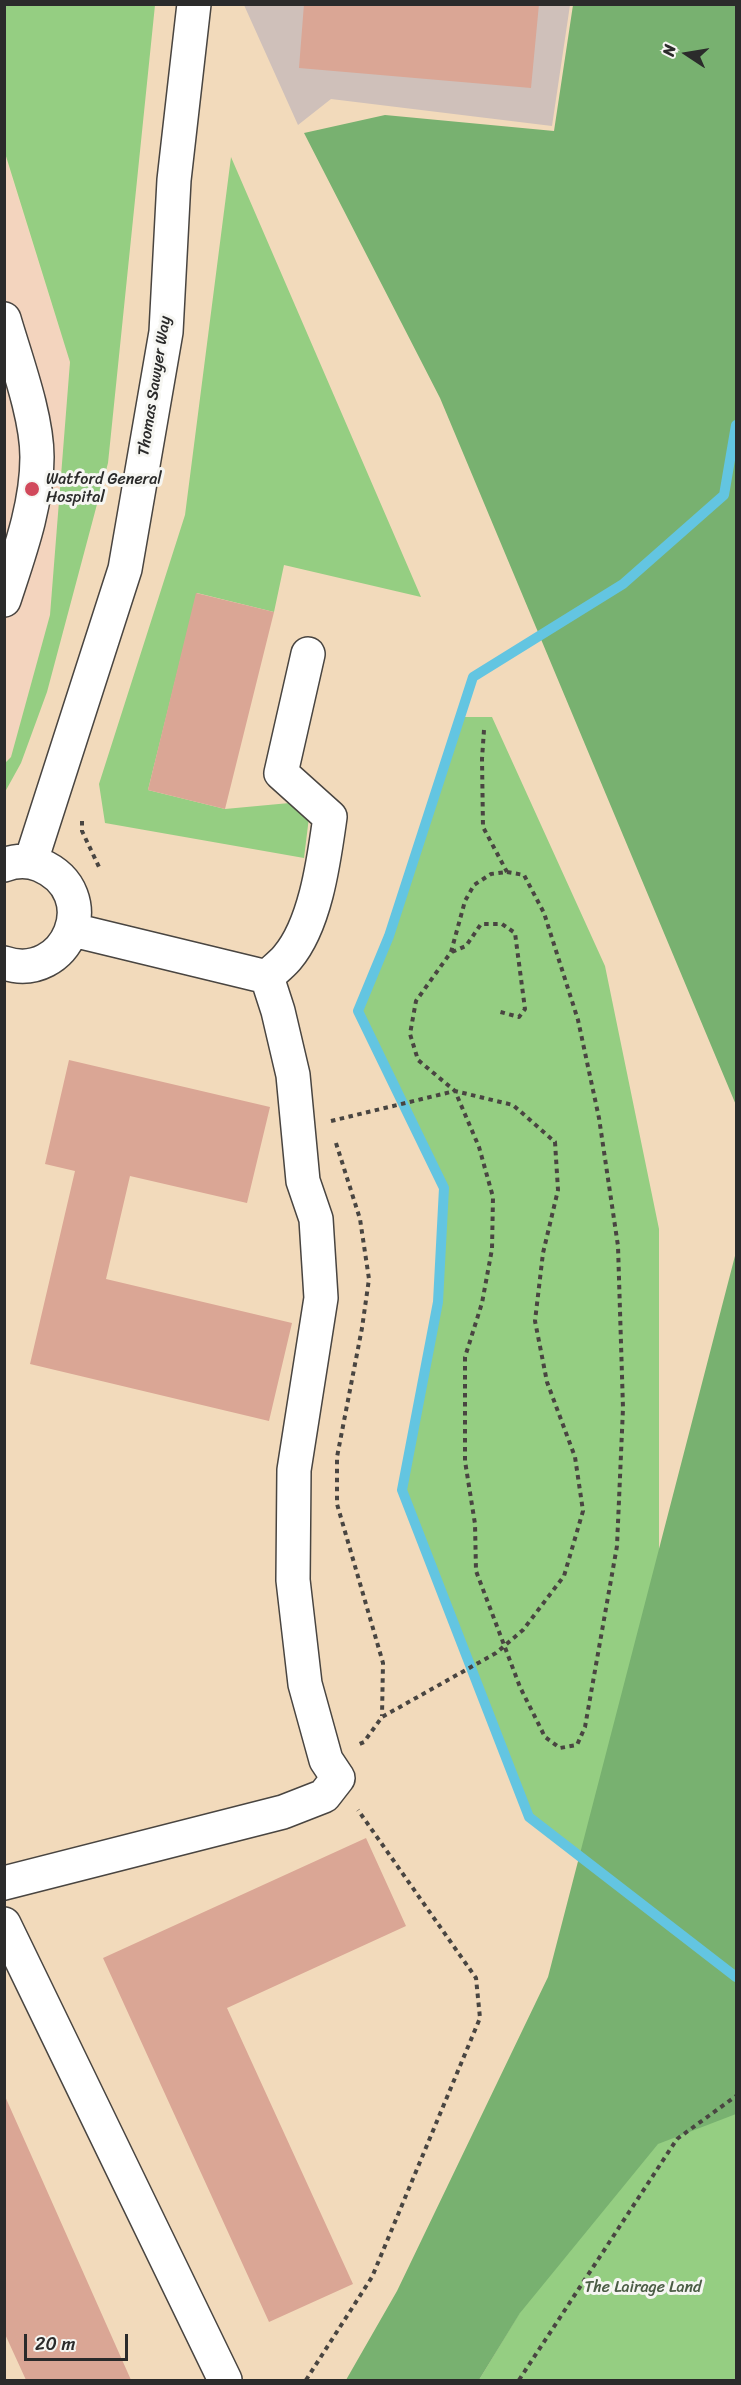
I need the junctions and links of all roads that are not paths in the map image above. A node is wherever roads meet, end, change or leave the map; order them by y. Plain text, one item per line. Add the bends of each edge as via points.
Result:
1 (194, 4) edge
2 (4, 320) edge
3 (4, 600) edge
4 (308, 654) dead end
5 (18, 863) edge
6 (73, 930) junction
7 (5, 972) edge
8 (267, 977) junction
9 (4, 1884) edge
10 (4, 1924) edge
11 (225, 2380) edge

1 - 5 street, Thomas Sawyer Way via 174,180 166,332 125,569
2 - 3 street via 29,405 37,456 33,502
4 - 8 street via 281,773 330,817 306,924 288,957
5 - 6 street via 54,871 71,892 76,909
6 - 7 street via 60,950 45,960
6 - 8 street
8 - 9 street via 293,1075 303,1181 316,1219 321,1298 294,1470 293,1580 305,1684 332,1769 324,1796 283,1812
10 - 11 street

